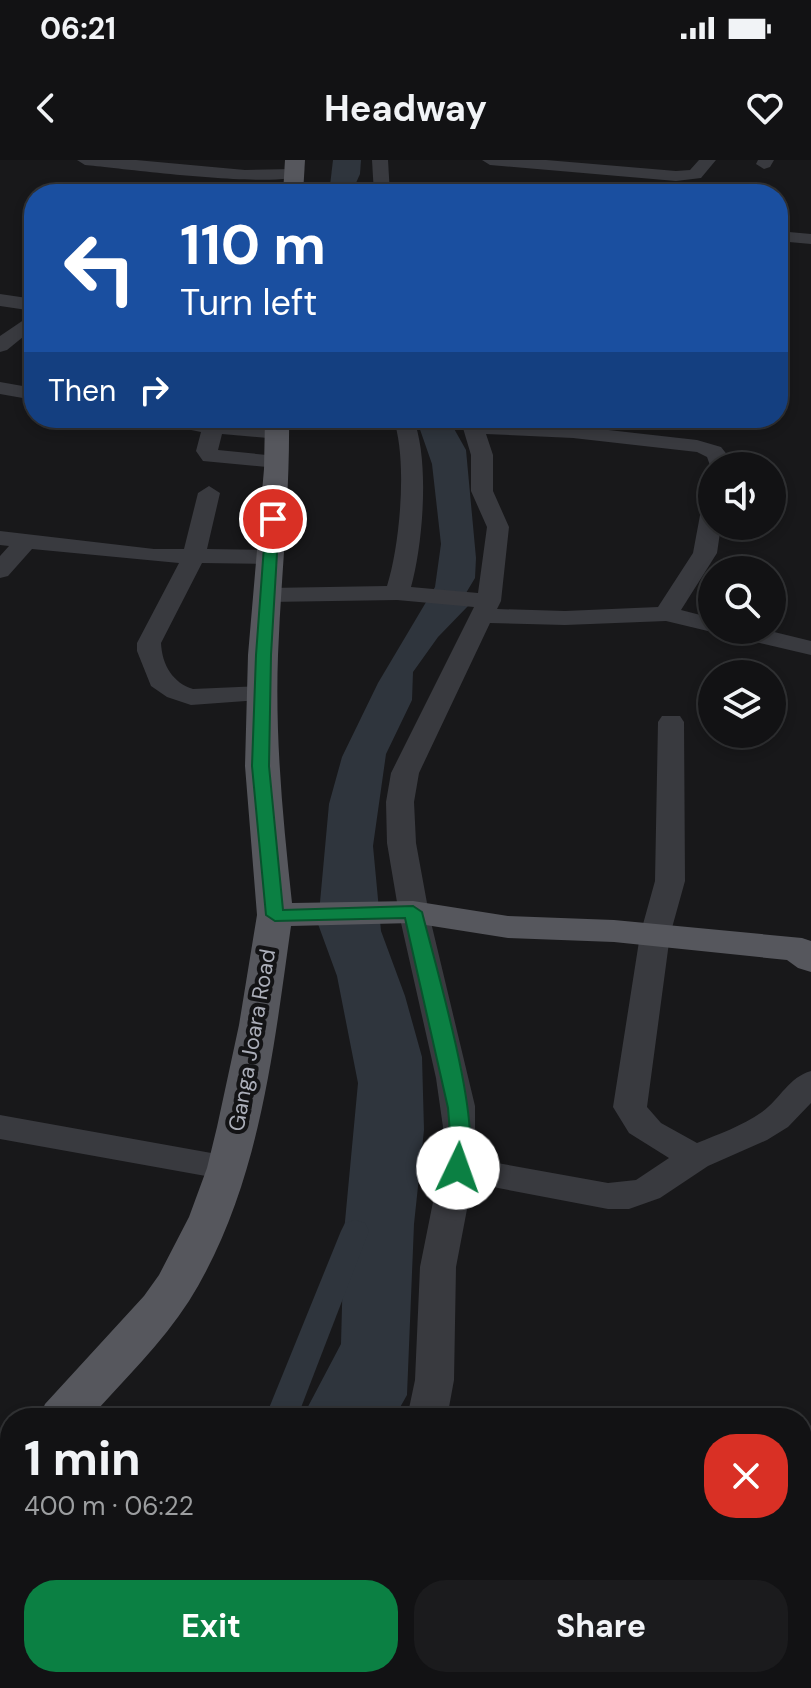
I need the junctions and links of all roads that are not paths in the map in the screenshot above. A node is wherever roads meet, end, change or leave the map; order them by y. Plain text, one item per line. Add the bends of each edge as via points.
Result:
1 (85, 160) edge
2 (380, 160) edge
3 (490, 160) edge
4 (708, 160) edge
5 (294, 176) edge
6 (676, 176) junction
7 (381, 184) edge
8 (671, 184) edge
9 (788, 237) edge
10 (811, 239) edge
11 (0, 300) edge
12 (24, 304) edge
13 (24, 327) edge
14 (0, 346) edge
15 (0, 388) edge
16 (24, 392) edge
17 (213, 428) edge
18 (219, 428) edge
19 (407, 428) edge
20 (474, 428) edge
21 (528, 428) edge
22 (277, 438) edge
23 (715, 452) edge
24 (209, 493) dead end
25 (0, 538) edge
26 (707, 540) edge
27 (25, 542) junction
28 (194, 557) junction
29 (271, 557) junction
30 (0, 571) edge
31 (397, 593) junction
32 (269, 595) junction
33 (486, 609) junction
34 (666, 614) junction
35 (698, 622) edge
36 (786, 642) edge
37 (811, 648) edge
38 (263, 694) junction
39 (671, 722) dead end
40 (403, 912) junction
41 (292, 914) junction
42 (655, 935) junction
43 (811, 960) edge
44 (811, 1082) edge
45 (0, 1127) edge
46 (696, 1157) junction
47 (228, 1168) junction
48 (458, 1168) junction
49 (71, 1408) edge
50 (430, 1408) edge

1 - 5 street
2 - 7 street
3 - 6 street
4 - 6 street via 695,175
6 - 8 street
9 - 10 street
11 - 12 street
13 - 14 street
15 - 16 street
17 - 22 street via 207,451 211,456
18 - 22 street
19 - 31 street via 409,554
20 - 33 street via 482,455 482,491 498,527
21 - 23 street
22 - 29 main road, Ganga Joara Road
24 - 28 street
25 - 27 street
26 - 34 street via 705,553
27 - 28 street
27 - 30 street
28 - 29 street
28 - 38 street via 149,643 164,686 191,697
29 - 32 main road, Ganga Joara Road
31 - 32 street
31 - 33 street via 455,597
32 - 38 main road, Ganga Joara Road
33 - 34 street via 565,618
33 - 40 street via 399,793
34 - 35 street
36 - 37 street
38 - 41 main road, Ganga Joara Road via 261,766
39 - 42 street via 671,869
40 - 41 main road
40 - 42 main road via 508,927
40 - 48 street via 458,1108
41 - 47 main road, Ganga Joara Road via 258,1025
42 - 43 main road via 802,950
42 - 46 street via 630,1107 645,1130
44 - 46 street via 776,1119
45 - 47 street
46 - 48 street via 629,1196
47 - 49 main road, Ganga Joara Road via 207,1226 175,1286
48 - 50 street via 438,1267

